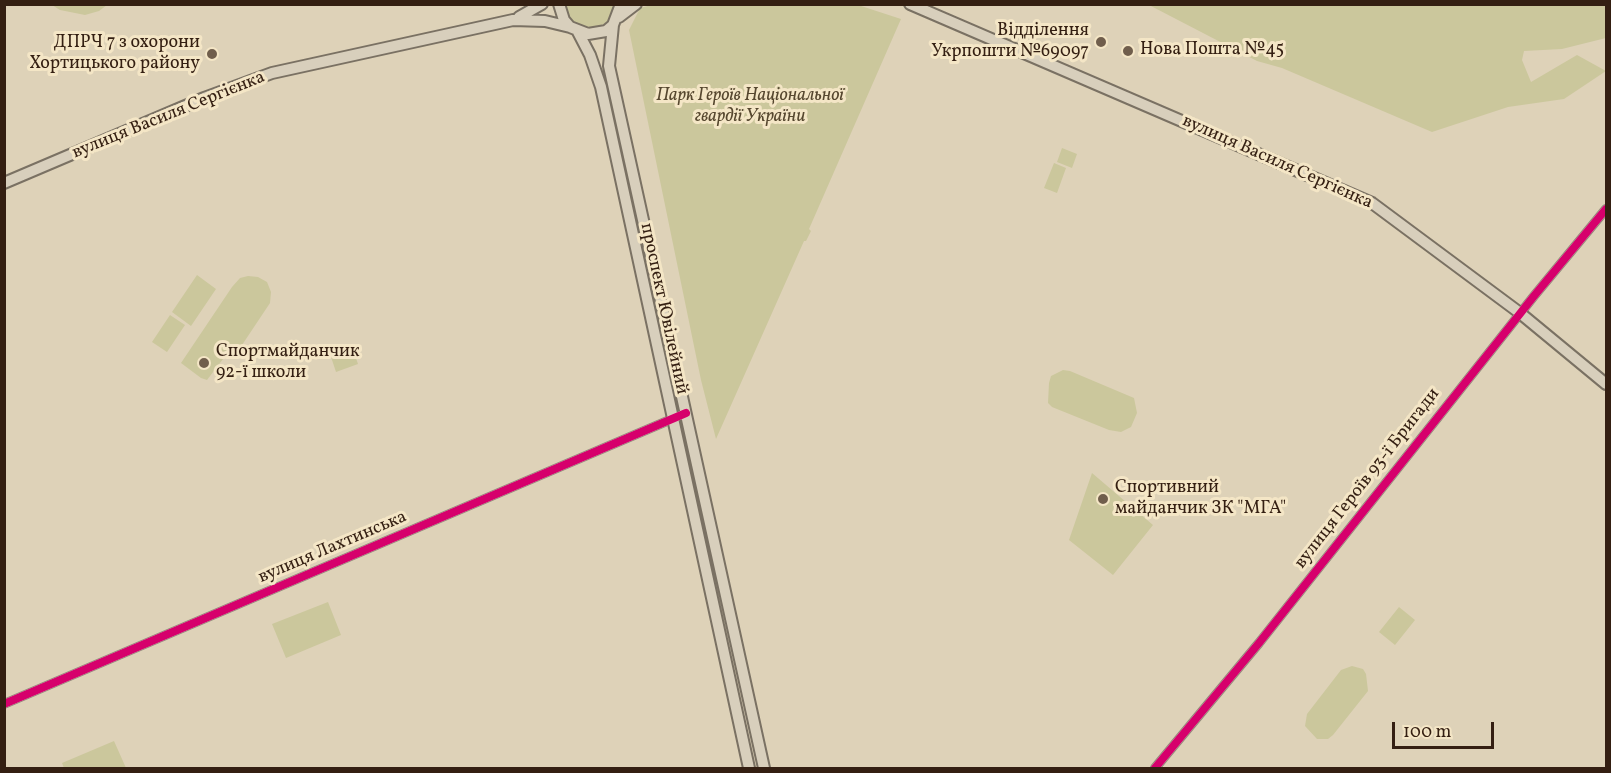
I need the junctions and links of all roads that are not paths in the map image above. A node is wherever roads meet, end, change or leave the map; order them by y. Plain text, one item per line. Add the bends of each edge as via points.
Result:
1 (542, 4) edge
2 (559, 4) edge
3 (621, 4) edge
4 (636, 4) edge
5 (910, 4) edge
6 (931, 4) edge
7 (937, 16) junction
8 (513, 20) junction
9 (616, 21) junction
10 (574, 30) junction
11 (4, 183) edge
12 (1606, 209) edge
13 (1520, 313) junction
14 (1606, 384) edge
15 (686, 413) junction
16 (673, 419) junction
17 (4, 704) edge
18 (749, 768) edge
19 (764, 768) edge
20 (1155, 768) edge

1 - 8 main road, вулиця Василя Сергієнка
2 - 10 main road, проспект Ювілейний via 564,20
3 - 9 main road, проспект Ювілейний
4 - 9 main road
5 - 7 main road, вулиця Василя Сергієнка
6 - 7 main road
7 - 13 main road, вулиця Василя Сергієнка via 1372,203
8 - 10 main road, вулиця Василя Сергієнка via 545,21
8 - 11 main road, вулиця Василя Сергієнка via 272,74 204,98
9 - 10 main road, вулиця Василя Сергієнка via 597,34
9 - 15 main road, проспект Ювілейний via 609,66
10 - 16 main road, проспект Ювілейний via 590,55 601,87
12 - 13 street, вулиця Героїв 93-ї Бригади
13 - 14 main road, вулиця Василя Сергієнка
13 - 20 street, вулиця Героїв 93-ї Бригади
15 - 16 street, вулиця Лахтинська
15 - 19 main road, проспект Ювілейний
16 - 17 street, вулиця Лахтинська
16 - 18 main road, проспект Ювілейний

